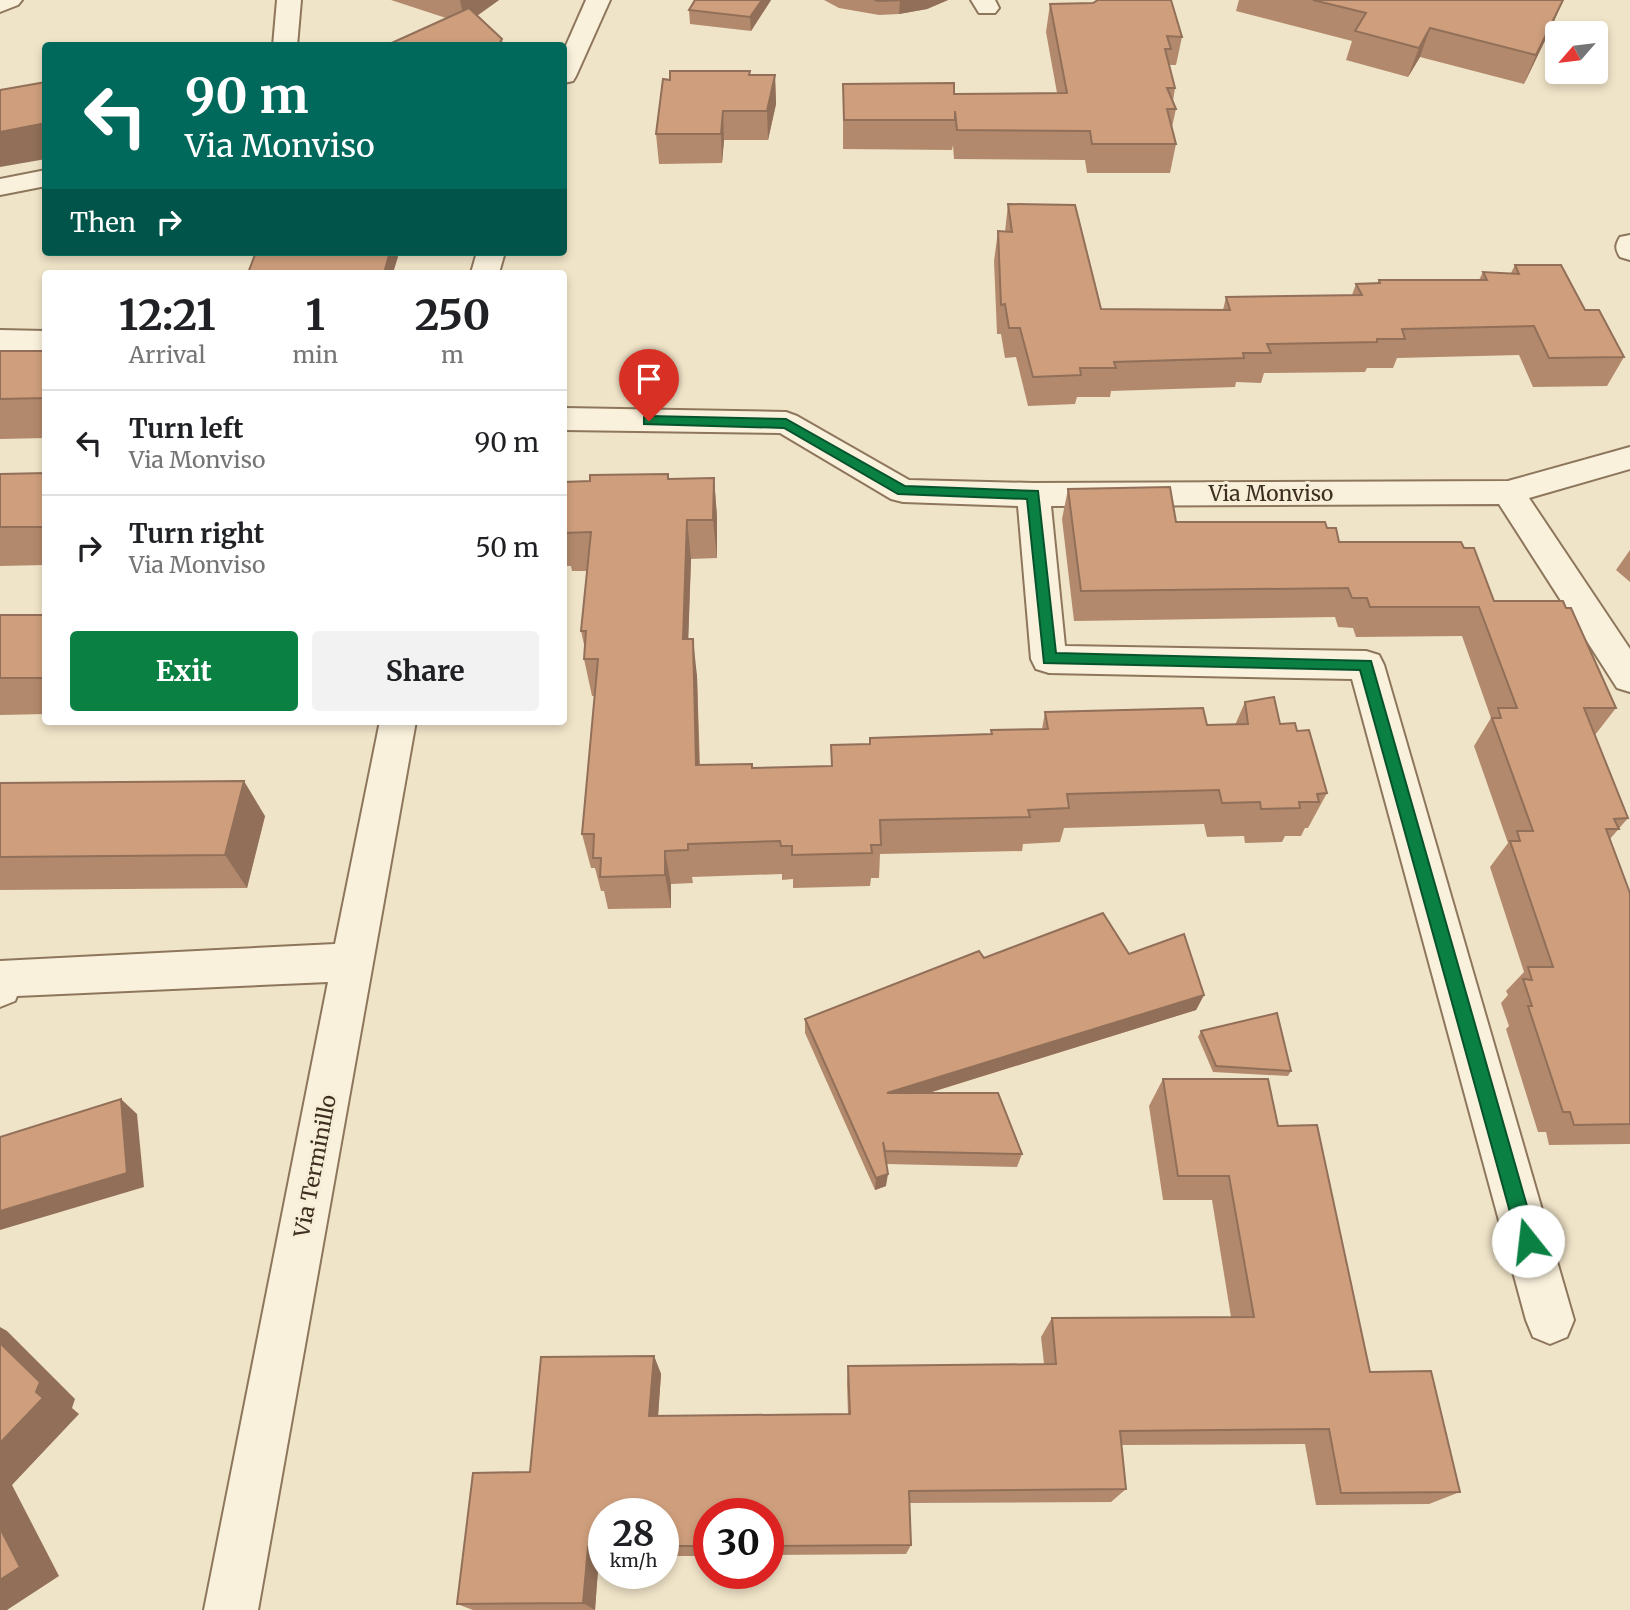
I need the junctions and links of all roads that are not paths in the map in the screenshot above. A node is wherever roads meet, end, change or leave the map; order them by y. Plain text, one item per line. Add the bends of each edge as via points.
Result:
1 (10, 0) edge
2 (289, 0) edge
3 (598, 0) edge
4 (0, 5) edge
5 (285, 42) edge
6 (567, 69) edge
7 (42, 179) edge
8 (0, 187) edge
9 (1630, 243) edge
10 (1630, 251) edge
11 (0, 340) edge
12 (42, 341) edge
13 (567, 419) edge
14 (1630, 458) edge
15 (1508, 492) junction
16 (1033, 495) junction
17 (1630, 678) edge
18 (397, 725) edge
19 (354, 962) junction
20 (0, 988) edge
21 (1550, 1320) dead end
22 (231, 1610) edge

1 - 4 street
2 - 5 street
3 - 6 street
7 - 8 street
9 - 10 street
11 - 12 street
13 - 16 street, Via Monviso via 786,423 903,491
14 - 15 street, Via Monviso
15 - 16 street, Via Monviso
15 - 17 street
16 - 21 street via 1049,659 1366,665
18 - 19 street, Via Terminillo
19 - 20 street via 5,978
19 - 22 street, Via Terminillo

